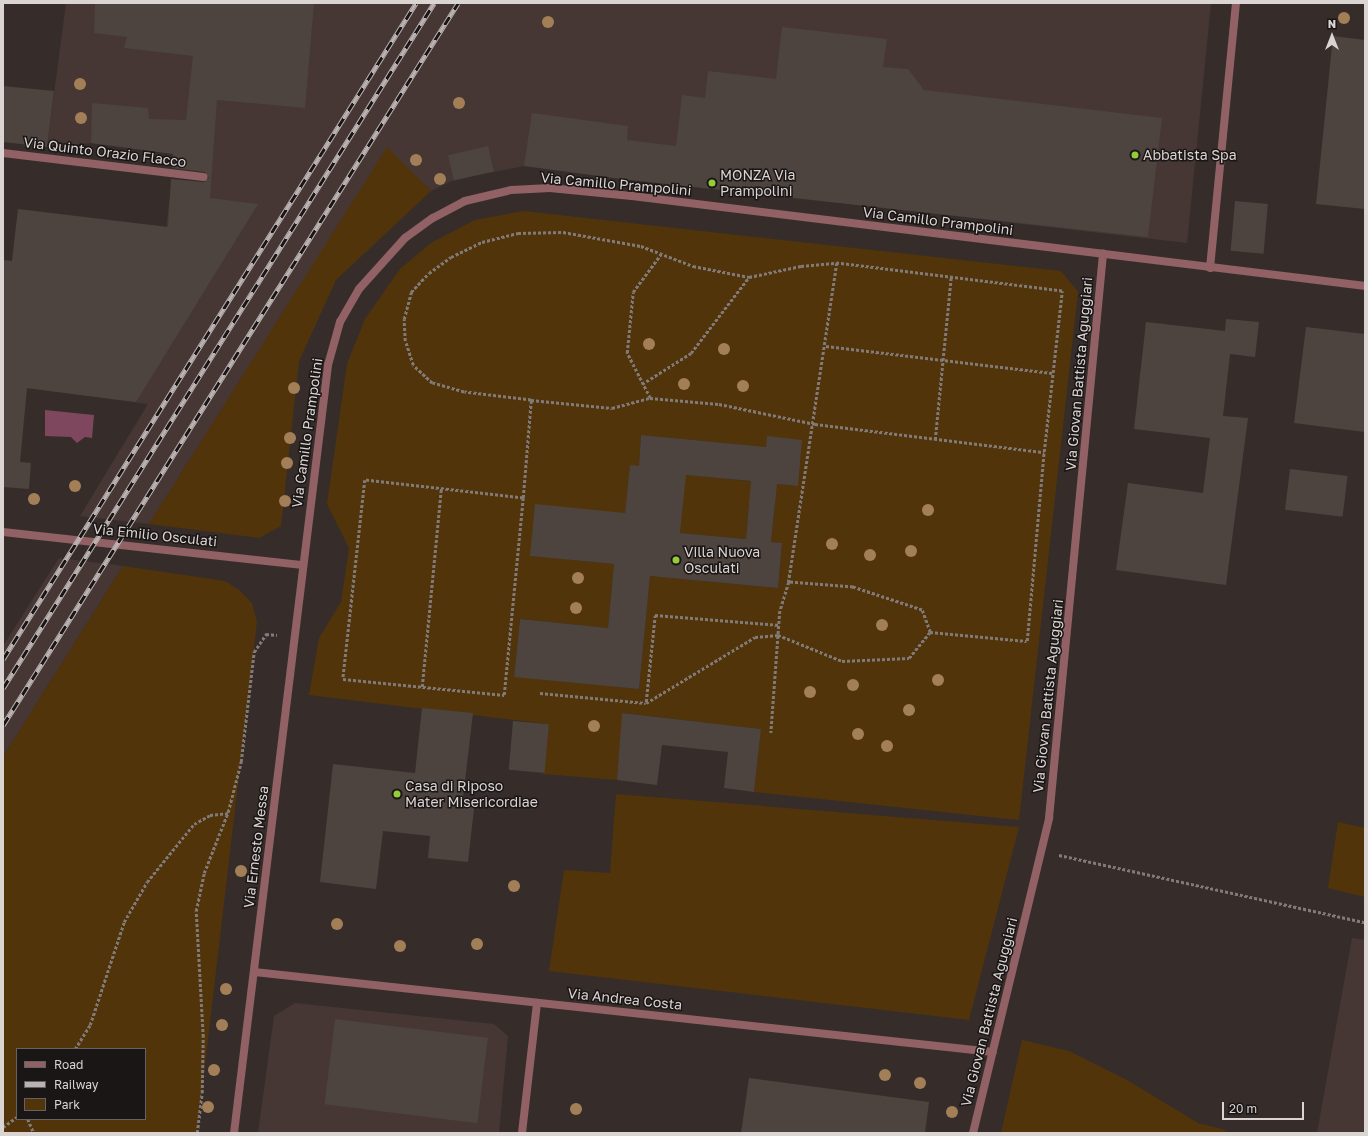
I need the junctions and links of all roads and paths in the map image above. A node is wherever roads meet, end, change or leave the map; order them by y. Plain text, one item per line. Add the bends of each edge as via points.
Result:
1 (1236, 3) edge
2 (3, 153) edge
3 (204, 177) dead end
4 (662, 254) junction
5 (1103, 254) junction
6 (837, 263) junction
7 (1210, 268) junction
8 (749, 277) junction
9 (951, 277) junction
10 (1365, 286) edge
11 (826, 346) junction
12 (943, 360) junction
13 (1052, 374) junction
14 (642, 384) junction
15 (650, 398) junction
16 (531, 400) junction
17 (815, 424) junction
18 (935, 440) junction
19 (1044, 452) junction
20 (441, 489) junction
21 (523, 498) junction
22 (3, 532) edge
23 (303, 565) junction
24 (789, 582) junction
25 (779, 625) junction
26 (930, 632) junction
27 (295, 635) junction
28 (778, 635) junction
29 (422, 687) junction
30 (540, 693) dead end
31 (646, 703) junction
32 (771, 733) dead end
33 (228, 812) junction
34 (1041, 851) junction
35 (1365, 922) edge
36 (254, 972) junction
37 (537, 1003) junction
38 (76, 1048) edge
39 (993, 1052) junction
40 (16, 1119) edge
41 (28, 1120) edge
42 (3, 1127) edge
43 (34, 1133) edge
44 (198, 1133) edge
45 (234, 1133) edge
46 (522, 1133) edge
47 (973, 1133) edge

1 - 7 street
2 - 3 street, Via Quinto Orazio Flacco
4 - 8 path via 693,266
4 - 14 path via 633,292 627,353
4 - 16 path via 641,246 562,232 518,233 482,242 451,257 429,273 411,292 404,319 405,341 413,365 432,383 464,392
5 - 7 street, Via Camillo Prampolini
5 - 23 street, Via Camillo Prampolini via 550,188 511,190 465,201 433,218 405,238 359,289 340,322 322,398
5 - 34 street, Via Giovan Battista Aguggiari via 1049,818
6 - 8 path via 801,266
6 - 9 path
6 - 11 path
7 - 10 street, Via Camillo Prampolini
8 - 14 path via 691,353
9 - 12 path
9 - 13 path via 1062,291
11 - 12 path
11 - 17 path
12 - 13 path
12 - 18 path
13 - 19 path
14 - 15 path
15 - 16 path via 612,408
15 - 17 path via 719,404
16 - 21 path
17 - 18 path
17 - 24 path
18 - 19 path
19 - 26 path via 1027,641
20 - 21 path
20 - 29 path
20 - 29 path via 365,480 343,679
21 - 29 path via 504,695
22 - 23 street, Via Emilio Osculati
23 - 27 street, Via Ernesto Messa
24 - 25 path via 780,611
24 - 26 path via 853,587 922,610
25 - 28 path
25 - 31 path via 655,615
26 - 28 path via 909,658 842,661
27 - 33 path via 266,634 254,652 241,762
27 - 36 street, Via Ernesto Messa
28 - 31 path via 755,637
28 - 32 path
30 - 31 path
33 - 38 path via 210,815 194,824 147,882 124,922 90,1025
33 - 44 path via 204,873 196,911 203,1037
34 - 35 path
34 - 39 street, Via Giovan Battista Aguggiari
36 - 37 street, Via Andrea Costa
36 - 45 street, Via Ernesto Messa
37 - 39 street, Via Andrea Costa
37 - 46 street
39 - 47 street, Via Giovan Battista Aguggiari
40 - 42 path
41 - 43 path

